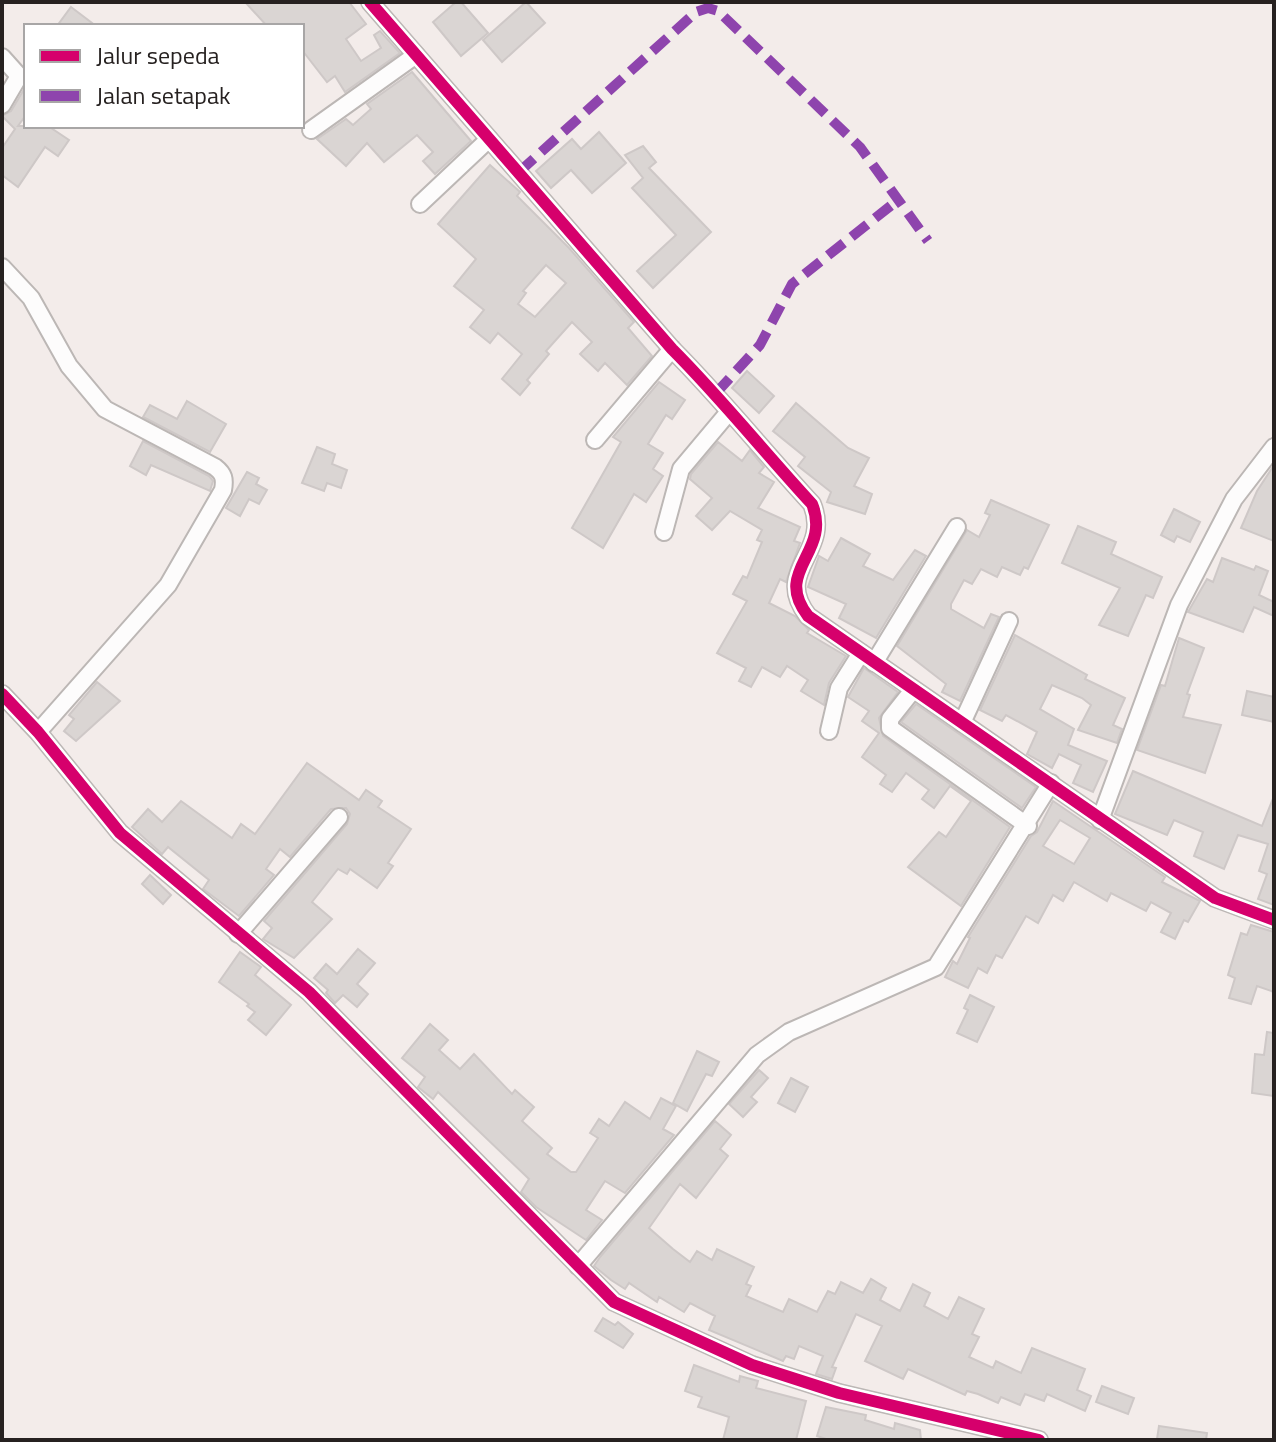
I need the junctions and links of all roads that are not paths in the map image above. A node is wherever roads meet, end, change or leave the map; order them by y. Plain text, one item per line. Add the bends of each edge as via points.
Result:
1 (370, 2) edge
2 (416, 55) junction
3 (2, 57) edge
4 (2, 105) edge
5 (311, 130) dead end
6 (489, 139) junction
7 (420, 204) dead end
8 (2, 267) edge
9 (672, 349) junction
10 (728, 413) junction
11 (595, 440) dead end
12 (1274, 447) edge
13 (957, 527) dead end
14 (664, 532) dead end
15 (1009, 621) dead end
16 (867, 658) junction
17 (913, 690) junction
18 (2, 694) edge
19 (962, 723) junction
20 (829, 731) dead end
21 (38, 732) junction
22 (1051, 783) junction
23 (339, 817) dead end
24 (1100, 820) junction
25 (1028, 826) junction
26 (1274, 920) edge
27 (238, 934) junction
28 (578, 1266) junction
29 (1039, 1440) edge

1 - 2 street
2 - 5 street
2 - 6 street
3 - 4 street via 19,76
6 - 7 street
6 - 9 street
8 - 21 street via 31,298 69,366 105,409 215,467 224,481 168,585
9 - 10 street via 716,393
9 - 11 street
10 - 14 street via 681,469
10 - 16 street via 812,504 818,518 795,584 796,600 808,616
12 - 24 street via 1234,499 1179,605
13 - 16 street
15 - 19 street
16 - 17 street
16 - 20 street via 839,688
17 - 19 street
17 - 25 street via 890,719 890,728
18 - 21 street
19 - 22 street
21 - 27 street via 120,833
22 - 24 street
22 - 25 street
23 - 27 street
24 - 26 street via 1215,898
25 - 28 street via 936,967 789,1032 757,1055
27 - 28 street via 309,992
28 - 29 street via 614,1302 752,1365 839,1393

